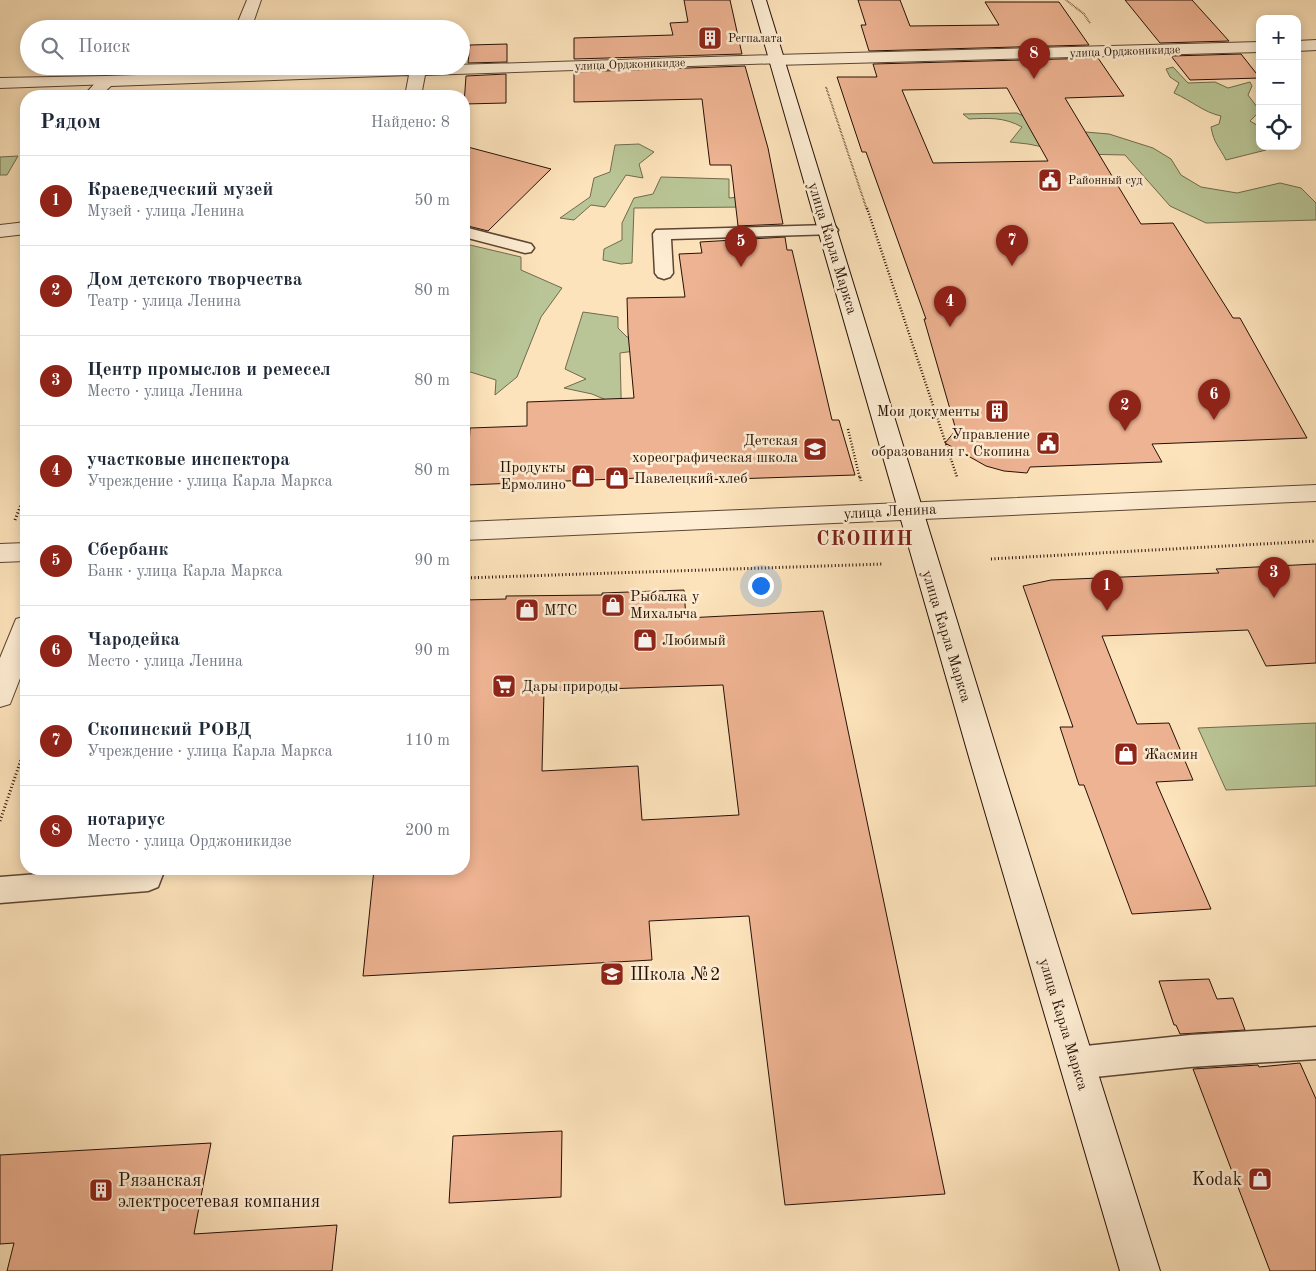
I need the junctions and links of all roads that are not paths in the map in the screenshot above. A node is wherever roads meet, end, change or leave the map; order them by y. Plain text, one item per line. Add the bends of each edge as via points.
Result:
1 (254, 0) edge
2 (759, 0) edge
3 (246, 20) edge
4 (1316, 45) edge
5 (1301, 46) edge
6 (1256, 47) edge
7 (775, 60) junction
8 (470, 69) edge
9 (178, 75) edge
10 (417, 75) edge
11 (106, 81) junction
12 (0, 83) edge
13 (98, 90) edge
14 (414, 90) edge
15 (20, 228) edge
16 (829, 230) junction
17 (0, 231) edge
18 (470, 234) edge
19 (525, 248) dead end
20 (664, 273) dead end
21 (1316, 493) edge
22 (909, 510) junction
23 (470, 531) edge
24 (20, 552) edge
25 (0, 553) edge
26 (20, 642) edge
27 (0, 696) edge
28 (149, 875) edge
29 (0, 890) edge
30 (1316, 1043) edge
31 (1076, 1063) junction
32 (1140, 1271) edge

1 - 3 street
2 - 7 street, улица Карла Маркса
4 - 5 street
6 - 7 street, улица Орджоникидзе
7 - 8 street, улица Орджоникидзе
7 - 16 street, улица Карла Маркса
9 - 11 street, улица Орджоникидзе
10 - 14 street
11 - 12 street, улица Орджоникидзе
11 - 13 street
15 - 17 street
16 - 20 lane via 662,234
16 - 22 street, улица Карла Маркса
18 - 19 lane
21 - 22 street, улица Ленина
22 - 23 street, улица Ленина
22 - 31 street, улица Карла Маркса
24 - 25 street
26 - 27 street
28 - 29 lane via 148,878
30 - 31 lane
31 - 32 street, улица Карла Маркса

